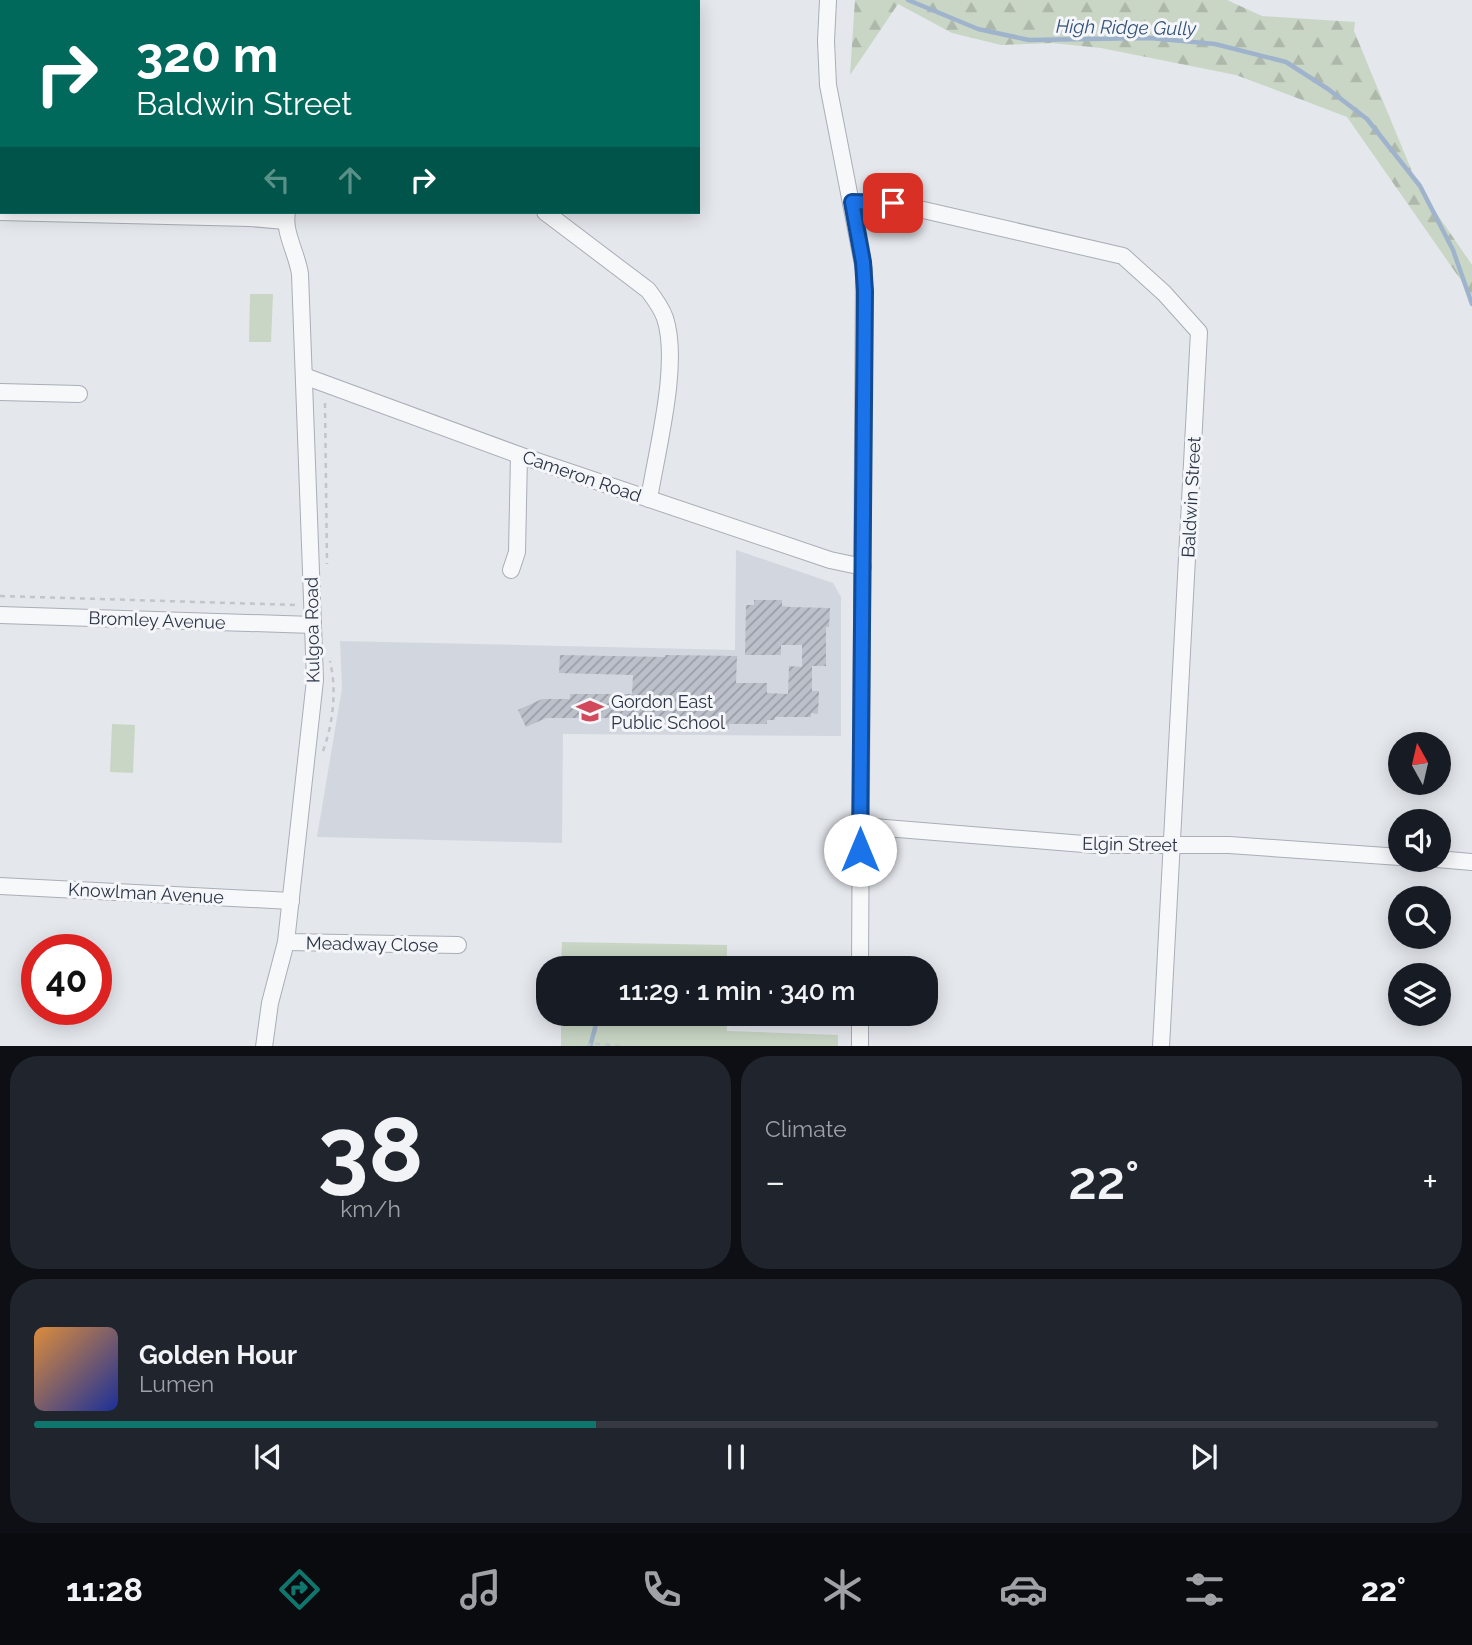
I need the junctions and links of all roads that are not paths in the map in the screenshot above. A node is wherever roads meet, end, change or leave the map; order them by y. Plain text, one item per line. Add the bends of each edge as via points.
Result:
1 (828, 0) edge
2 (852, 202) junction
3 (83, 214) edge
4 (548, 214) edge
5 (286, 216) edge
6 (304, 376) junction
7 (0, 393) edge
8 (79, 394) dead end
9 (519, 455) junction
10 (649, 499) junction
11 (863, 567) junction
12 (511, 570) dead end
13 (0, 614) edge
14 (313, 625) junction
15 (861, 826) junction
16 (1172, 845) junction
17 (1388, 856) edge
18 (1451, 860) edge
19 (1472, 862) edge
20 (0, 886) edge
21 (291, 901) junction
22 (286, 943) junction
23 (458, 945) dead end
24 (860, 956) edge
25 (860, 1026) edge
26 (264, 1046) edge
27 (860, 1046) edge
28 (1161, 1046) edge

1 - 2 street via 828,85
2 - 11 street via 865,291
2 - 16 street, Baldwin Street via 893,203 1123,256 1199,332
3 - 5 street
4 - 10 street via 648,290 665,318 671,367
5 - 6 street, Kulgoa Road via 300,274
6 - 9 street, Cameron Road
6 - 14 street, Kulgoa Road
7 - 8 street
9 - 10 street, Cameron Road
9 - 12 street via 517,552
10 - 11 street, Cameron Road
11 - 15 street
13 - 14 street, Bromley Avenue
14 - 21 street, Kulgoa Road via 315,680
15 - 16 street, Elgin Street via 1096,845
15 - 24 street
16 - 17 street, Elgin Street
16 - 28 street, Baldwin Street
18 - 19 street
20 - 21 street, Knowlman Avenue
21 - 22 street, Kulgoa Road
22 - 23 street, Meadway Close
22 - 26 street, Kulgoa Road
25 - 27 street

